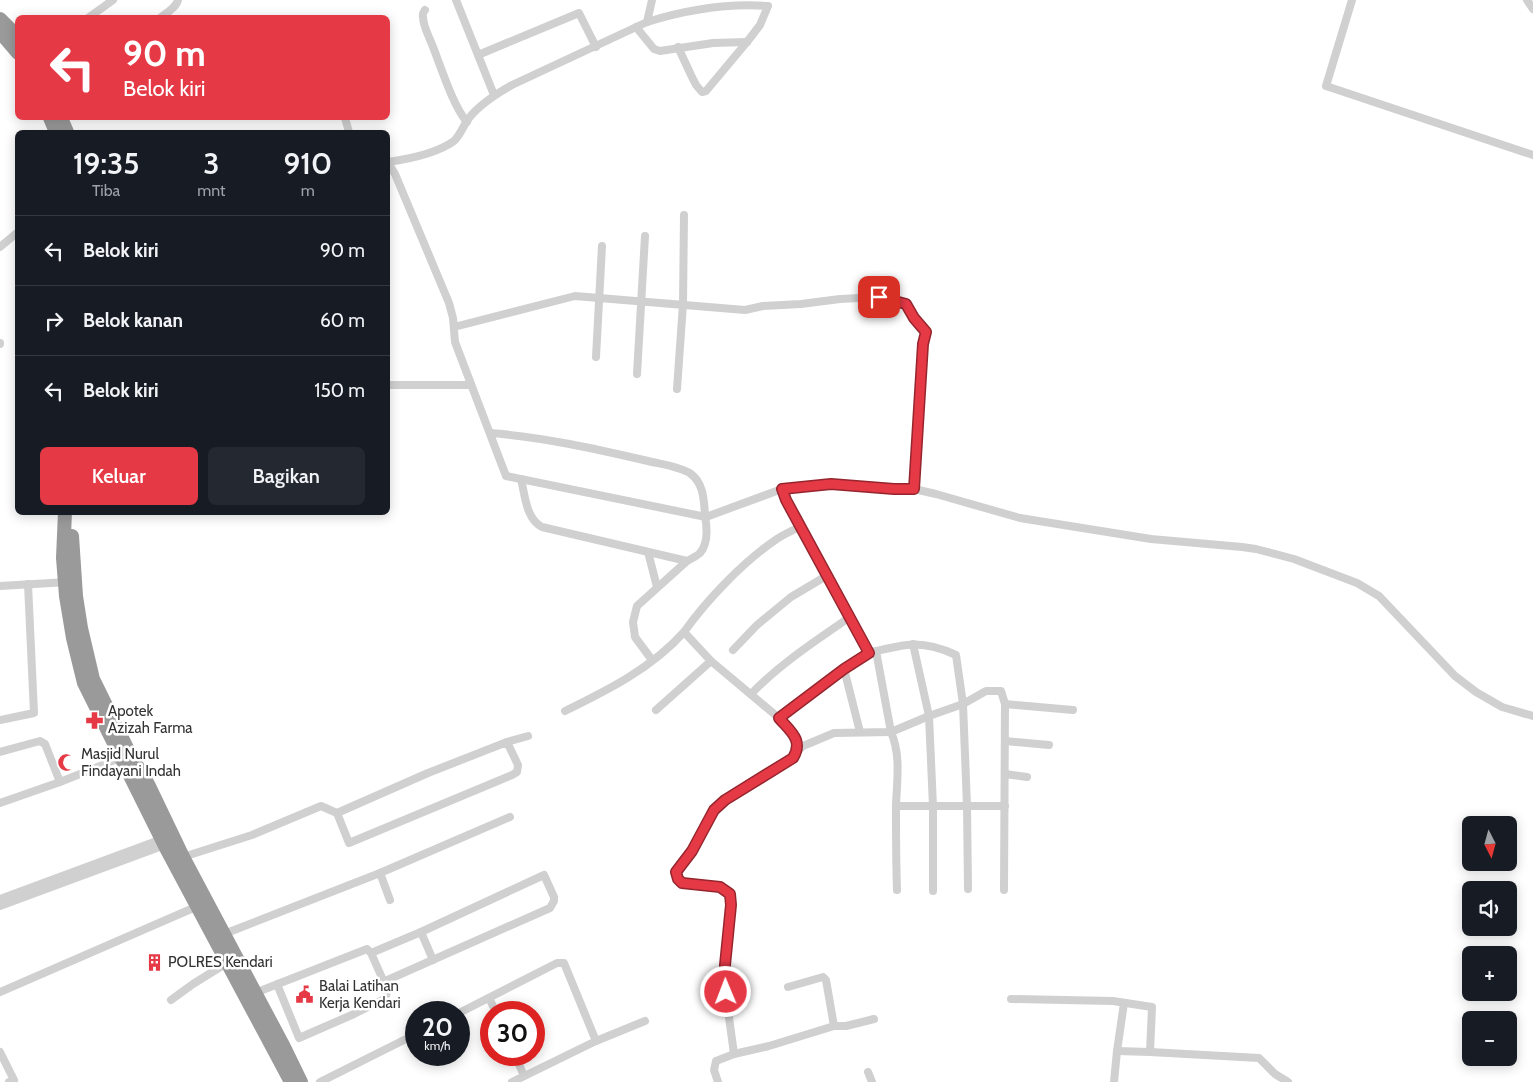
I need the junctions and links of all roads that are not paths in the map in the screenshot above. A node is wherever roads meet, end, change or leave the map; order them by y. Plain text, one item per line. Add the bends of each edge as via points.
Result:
1 (113, 0) edge
2 (178, 0) edge
3 (456, 0) edge
4 (652, 0) edge
5 (1352, 0) edge
6 (1527, 0) edge
7 (767, 3) edge
8 (1533, 9) edge
9 (425, 10) dead end
10 (92, 15) edge
11 (164, 15) edge
12 (0, 19) edge
13 (647, 22) junction
14 (636, 27) junction
15 (0, 32) edge
16 (15, 34) edge
17 (747, 42) junction
18 (596, 47) junction
19 (678, 47) junction
20 (15, 50) edge
21 (478, 55) junction
22 (494, 95) junction
23 (466, 122) junction
24 (1533, 155) edge
25 (390, 162) edge
26 (390, 166) edge
27 (684, 215) dead end
28 (15, 234) edge
29 (644, 236) dead end
30 (602, 246) dead end
31 (0, 247) edge
32 (600, 297) junction
33 (641, 301) junction
34 (683, 304) junction
35 (454, 327) junction
36 (596, 357) dead end
37 (637, 374) dead end
38 (390, 385) edge
39 (472, 385) junction
40 (677, 389) dead end
41 (490, 433) junction
42 (521, 479) junction
43 (782, 489) junction
44 (914, 489) junction
45 (65, 515) edge
46 (73, 515) edge
47 (706, 517) junction
48 (801, 526) junction
49 (648, 552) junction
50 (687, 561) junction
51 (828, 575) junction
52 (70, 582) junction
53 (28, 584) junction
54 (0, 586) edge
55 (657, 587) junction
56 (850, 617) junction
57 (684, 632) junction
58 (913, 644) junction
59 (733, 650) dead end
60 (873, 652) junction
61 (652, 660) junction
62 (711, 660) junction
63 (844, 669) junction
64 (751, 694) junction
65 (964, 704) junction
66 (1005, 704) junction
67 (656, 710) dead end
68 (1072, 710) dead end
69 (565, 711) dead end
70 (929, 716) junction
71 (1533, 716) edge
72 (779, 718) junction
73 (0, 720) edge
74 (860, 732) junction
75 (891, 732) junction
76 (528, 736) dead end
77 (1005, 741) junction
78 (507, 742) junction
79 (1049, 745) dead end
80 (0, 752) edge
81 (797, 752) junction
82 (120, 758) junction
83 (1005, 774) junction
84 (1027, 777) dead end
85 (60, 782) junction
86 (143, 787) junction
87 (0, 803) edge
88 (896, 806) junction
89 (933, 806) junction
90 (967, 806) junction
91 (1005, 806) junction
92 (337, 813) junction
93 (510, 817) dead end
94 (163, 842) junction
95 (184, 857) junction
96 (380, 873) junction
97 (968, 889) dead end
98 (897, 890) dead end
99 (1004, 890) dead end
100 (933, 891) dead end
101 (0, 899) edge
102 (390, 900) dead end
103 (0, 906) edge
104 (198, 906) junction
105 (421, 932) junction
106 (224, 934) junction
107 (371, 953) junction
108 (231, 960) junction
109 (433, 960) junction
110 (383, 982) junction
111 (277, 984) junction
112 (788, 987) dead end
113 (0, 992) edge
114 (255, 993) junction
115 (489, 998) junction
116 (1011, 999) dead end
117 (171, 1000) dead end
118 (490, 1001) edge
119 (1124, 1003) junction
120 (470, 1008) edge
121 (874, 1019) dead end
122 (645, 1021) dead end
123 (834, 1026) junction
124 (405, 1040) edge
125 (596, 1041) junction
126 (1117, 1051) junction
127 (0, 1052) edge
128 (1150, 1052) junction
129 (734, 1054) junction
130 (519, 1066) edge
131 (868, 1072) dead end
132 (524, 1076) junction
133 (290, 1081) edge
134 (10, 1082) edge
135 (320, 1082) edge
136 (512, 1082) edge
137 (718, 1082) edge
138 (872, 1082) edge
139 (1114, 1082) edge
140 (1288, 1082) edge

1 - 10 street
2 - 11 street
3 - 21 street
4 - 13 street
5 - 24 street via 1326,86
6 - 8 street
7 - 13 street via 705,8
7 - 17 street via 760,24
9 - 23 street via 423,18 428,34 455,103
12 - 16 highway
13 - 14 street
14 - 18 street
14 - 19 street via 657,50
15 - 20 highway
17 - 19 street
17 - 19 street via 702,92
18 - 21 street via 579,13
18 - 22 street
21 - 22 street
22 - 23 street
23 - 25 street via 460,134 447,145
26 - 35 street via 449,303
27 - 34 street
28 - 31 street
29 - 33 street
30 - 32 street
32 - 33 street
32 - 35 street via 569,296
32 - 36 street
33 - 34 street
33 - 37 street
34 - 40 street
34 - 44 street via 745,310 879,297 906,304 926,332
35 - 39 street via 455,342
38 - 39 street
39 - 41 street
41 - 42 street via 506,476
41 - 47 street via 576,445 689,472 701,486
42 - 47 street
42 - 49 street via 530,514 538,525
43 - 44 street via 831,484
43 - 47 street
43 - 48 street
44 - 71 street via 1020,518 1143,538 1256,550 1294,559 1348,579 1379,596 1455,676 1502,707
45 - 52 highway via 63,558
46 - 52 highway
47 - 50 street via 704,545 700,553
48 - 51 street
48 - 57 street via 774,541 746,563 698,612
49 - 50 street
49 - 55 street
50 - 55 street
51 - 56 street
51 - 59 street via 791,597
52 - 53 street
52 - 82 highway via 70,628 77,661 84,684
52 - 86 highway via 93,679
53 - 54 street
53 - 73 street via 34,713
55 - 61 street via 637,606 633,622 635,637
56 - 60 street
56 - 64 street via 790,659
57 - 61 street
57 - 62 street
58 - 60 street
58 - 65 street via 939,647 956,655
58 - 70 street
60 - 63 street
60 - 75 street
61 - 69 street via 622,681
62 - 64 street
62 - 67 street
63 - 72 street
63 - 74 street
64 - 72 street
65 - 66 street via 986,691 1001,691
65 - 70 street
65 - 90 street
66 - 68 street
66 - 77 street
70 - 75 street
70 - 89 street
72 - 81 street via 795,737
74 - 75 street
74 - 81 street via 834,733
75 - 88 street via 898,765
76 - 78 street
77 - 79 street
77 - 83 street
78 - 92 street
78 - 92 street via 518,766 517,772 409,819 349,843
80 - 85 street via 40,740 45,744
81 - 129 street via 793,758 714,810 692,851 676,872 682,883 720,887 732,897 724,981
82 - 85 street
82 - 86 highway
83 - 84 street
83 - 91 street
85 - 87 street
86 - 94 highway
86 - 95 highway
88 - 89 street
88 - 98 street
89 - 90 street
89 - 100 street
90 - 91 street
90 - 97 street
91 - 99 street
92 - 95 street via 321,806 252,835
93 - 96 street
94 - 101 street
94 - 103 street
94 - 104 highway
95 - 106 highway
96 - 102 street
96 - 106 street
104 - 108 highway
104 - 113 street
105 - 107 street
105 - 109 street
105 - 109 street via 544,875 554,897 550,908
106 - 108 highway
107 - 110 street
107 - 111 street via 364,949
108 - 114 highway
108 - 117 street
108 - 133 highway
109 - 110 street
110 - 111 street via 387,993 382,1000 299,1038
111 - 114 street
112 - 123 street via 823,977
114 - 133 highway via 284,1048
115 - 118 street
115 - 120 street
115 - 125 street via 557,963 564,963
116 - 119 street
119 - 126 street
119 - 128 street via 1152,1007
121 - 123 street
122 - 125 street
123 - 129 street
124 - 135 street
125 - 132 street
126 - 128 street
126 - 139 street
127 - 134 street via 14,1080
128 - 140 street via 1259,1058
129 - 137 street via 716,1061 714,1070
130 - 132 street
131 - 138 street
132 - 136 street

